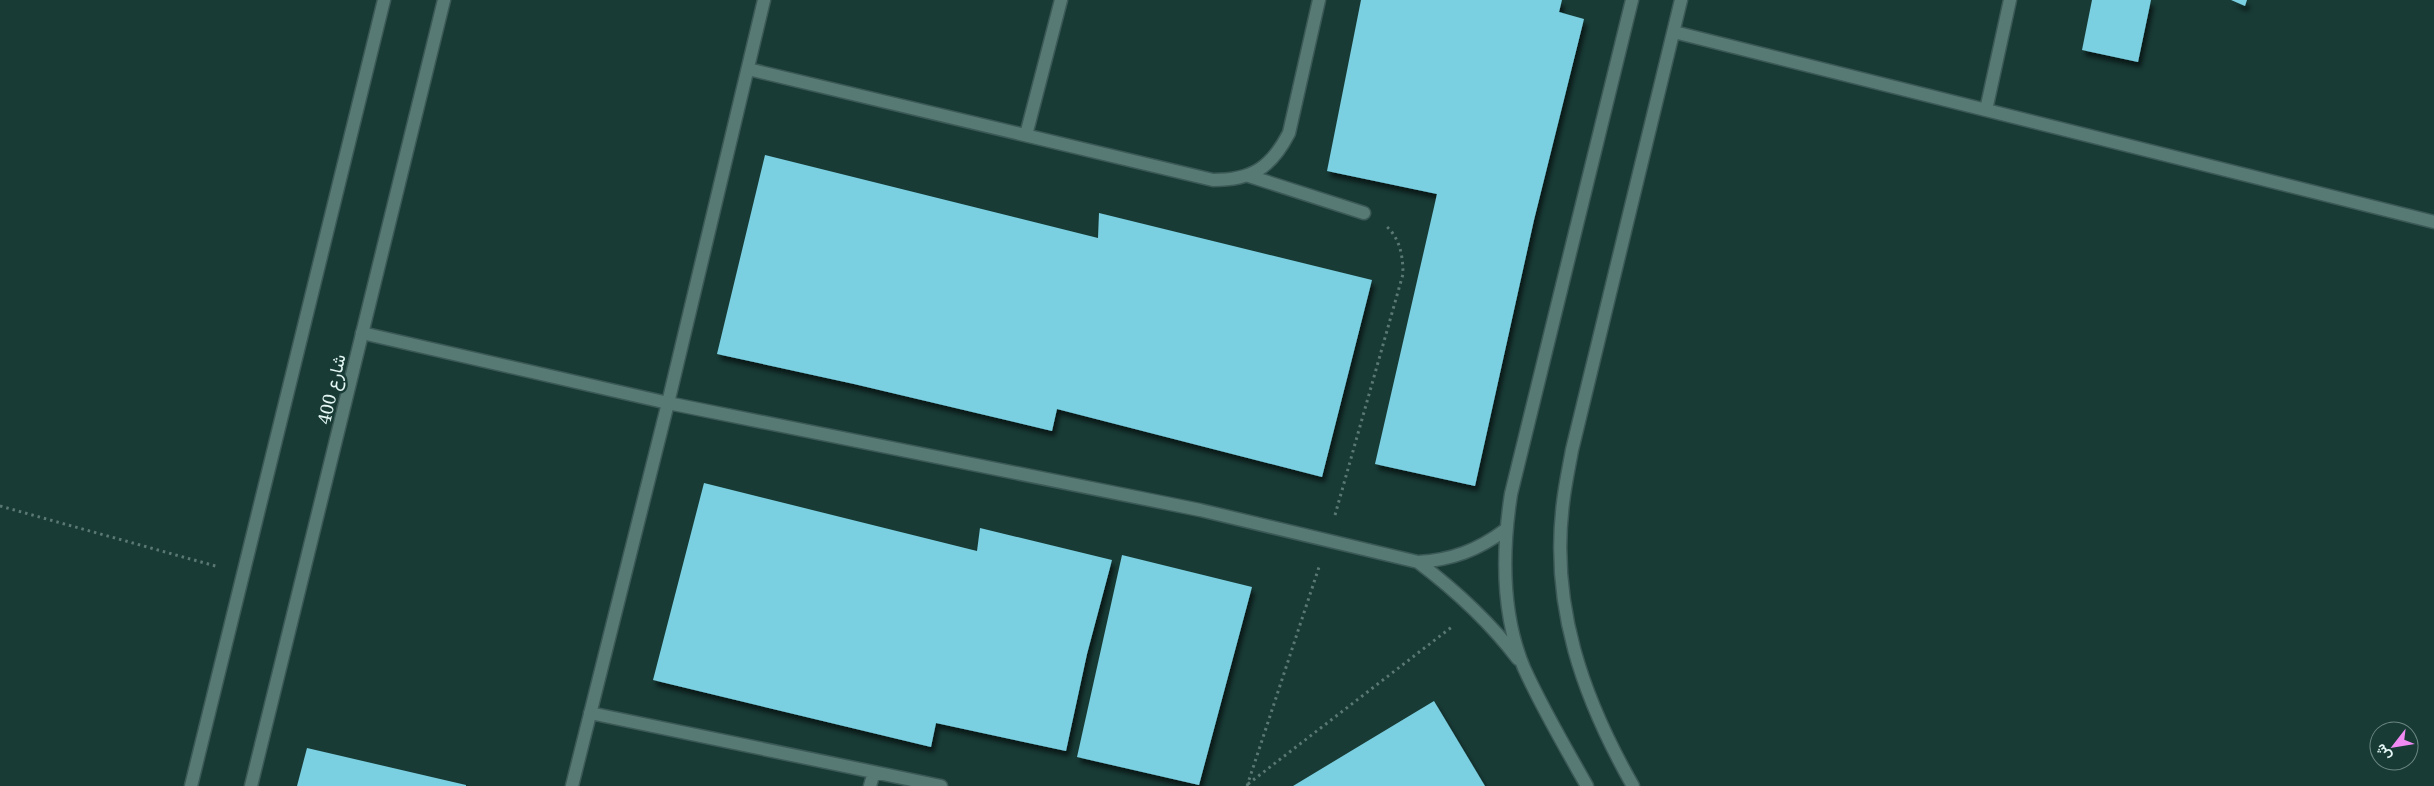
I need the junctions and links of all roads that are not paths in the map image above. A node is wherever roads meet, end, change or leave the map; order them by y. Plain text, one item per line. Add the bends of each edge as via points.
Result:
1 (384, 0) edge
2 (444, 0) edge
3 (764, 0) edge
4 (1061, 0) edge
5 (1319, 0) edge
6 (1632, 0) edge
7 (1681, 0) edge
8 (2010, 0) edge
9 (1674, 32) junction
10 (748, 69) junction
11 (1986, 110) junction
12 (1026, 135) junction
13 (1249, 176) junction
14 (1364, 213) road end
15 (2434, 222) edge
16 (362, 333) junction
17 (668, 403) junction
18 (1505, 530) junction
19 (1418, 562) junction
20 (1524, 666) junction
21 (590, 712) junction
22 (874, 772) junction
23 (191, 786) edge
24 (251, 786) edge
25 (572, 786) edge
26 (870, 786) edge
27 (941, 786) edge
28 (1587, 786) edge
29 (1633, 786) edge

1 - 23 street
2 - 16 street, شارع 400
3 - 10 street
4 - 12 street
5 - 13 street via 1289,133 1280,151 1266,166
6 - 18 street via 1511,494
7 - 9 street
8 - 11 street
9 - 11 street
9 - 29 street via 1572,450 1562,503 1560,559 1565,613 1578,667 1597,718
10 - 12 street
10 - 17 street
11 - 15 street
12 - 13 street via 1213,180
13 - 14 street
16 - 17 street
16 - 24 street, شارع 400
17 - 19 street via 1081,485
17 - 21 street
18 - 19 street via 1464,554
18 - 20 street via 1507,599 1513,634
19 - 20 street via 1475,610
20 - 28 street
21 - 22 street
21 - 25 street
22 - 26 street
22 - 27 street

